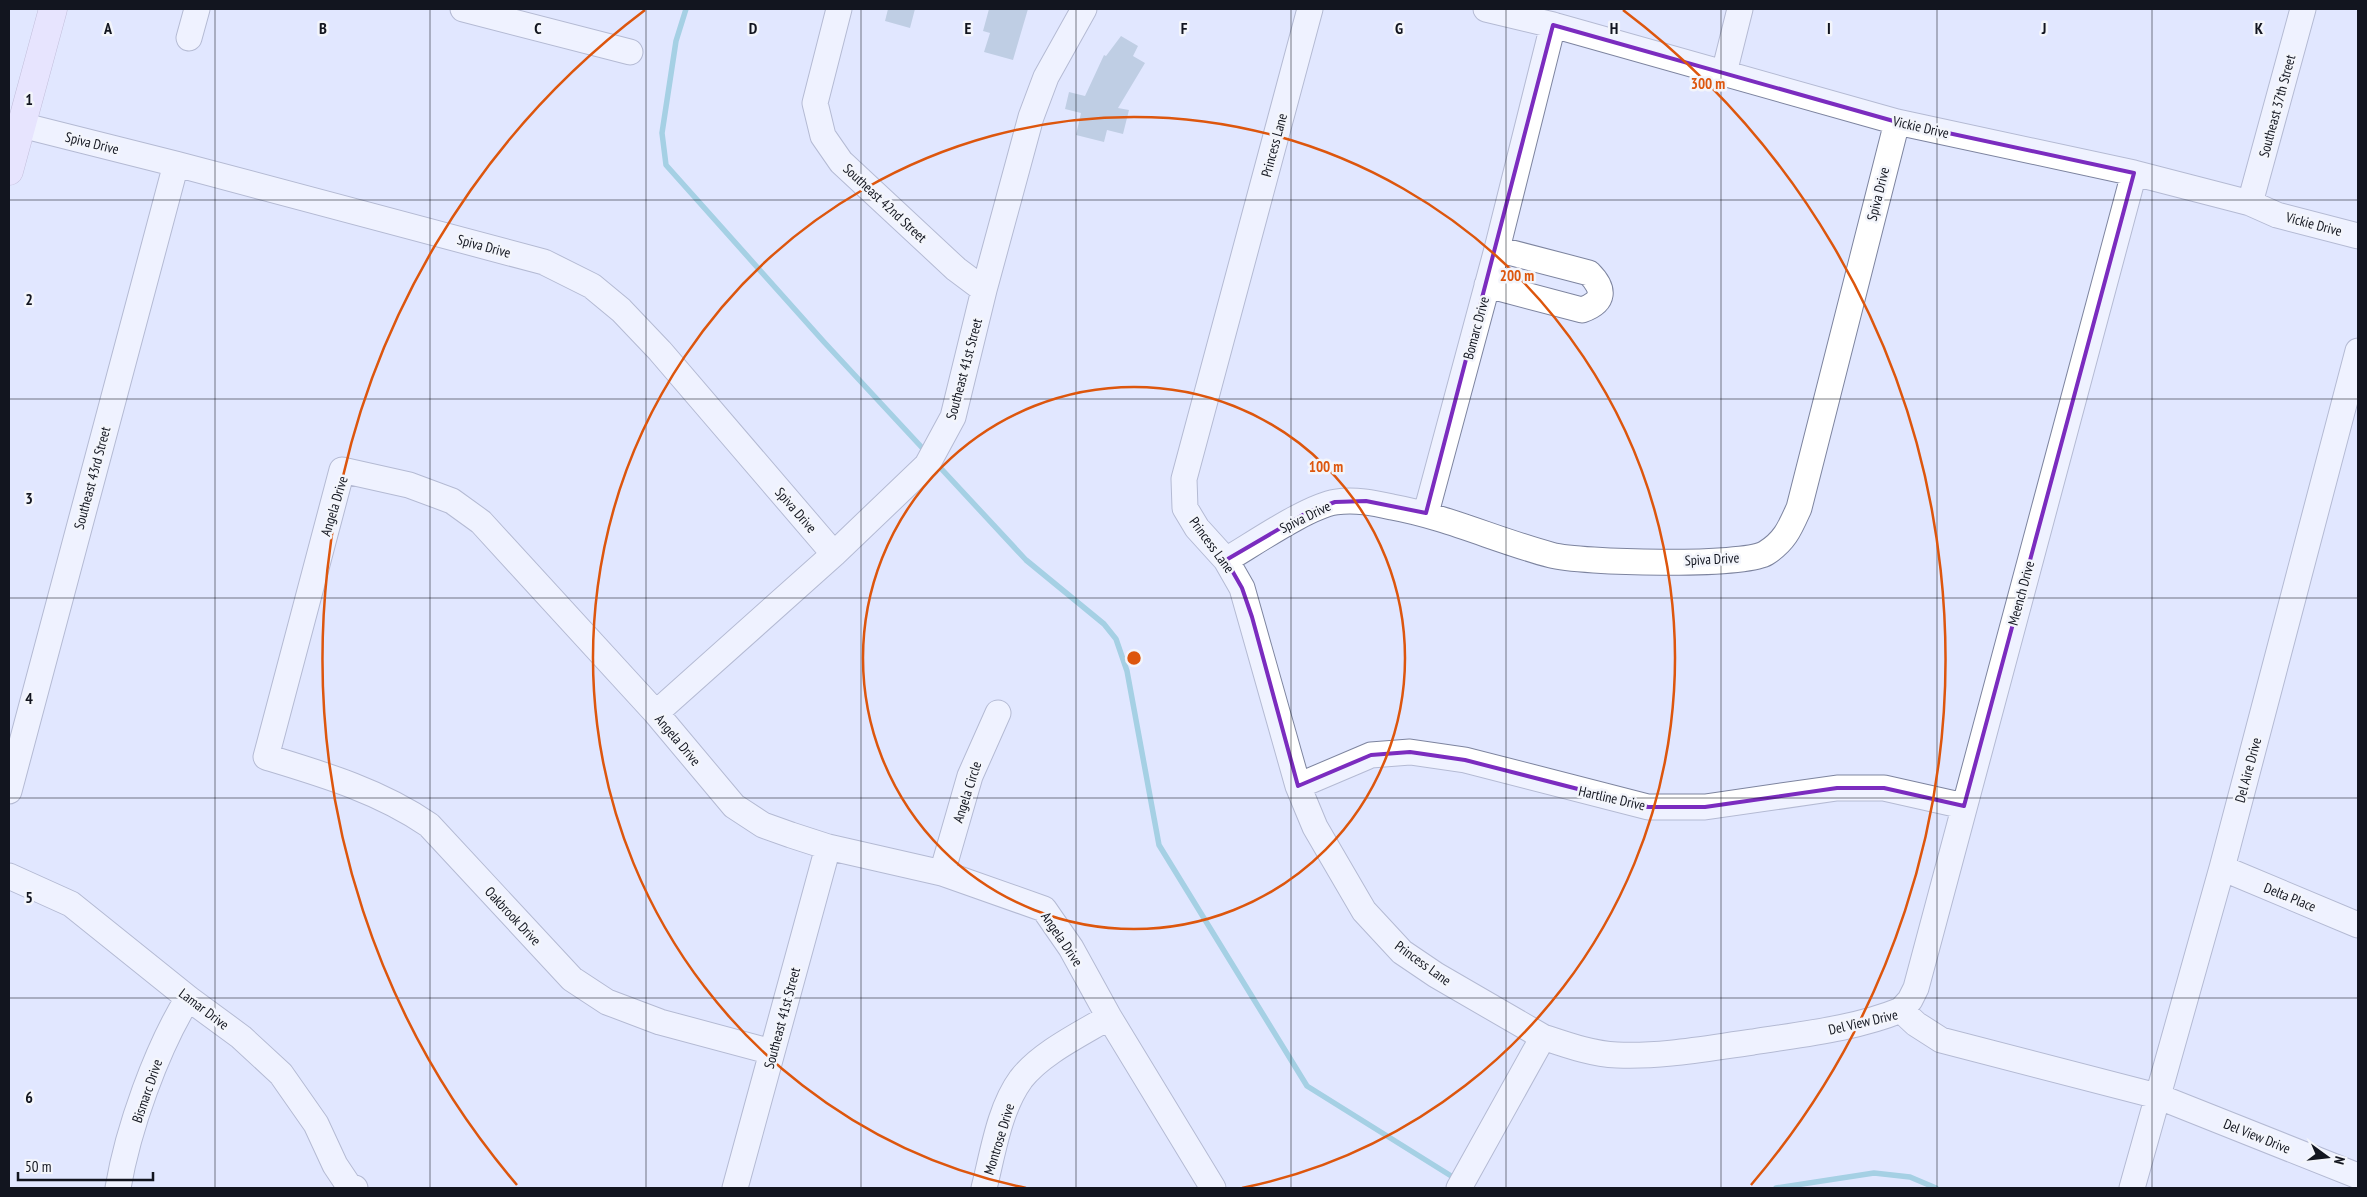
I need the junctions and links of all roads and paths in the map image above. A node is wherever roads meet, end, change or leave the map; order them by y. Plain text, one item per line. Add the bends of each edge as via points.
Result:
1 (53, 9) edge
2 (197, 9) edge
3 (463, 9) edge
4 (839, 9) edge
5 (1084, 9) edge
6 (1310, 9) edge
7 (1486, 9) edge
8 (1740, 9) edge
9 (2304, 9) edge
10 (542, 19) edge
11 (1553, 25) junction
12 (190, 38) dead end
13 (630, 52) dead end
14 (1724, 73) junction
15 (1897, 122) junction
16 (21, 125) junction
17 (176, 164) junction
18 (9, 171) edge
19 (2134, 173) junction
20 (2250, 203) junction
21 (2358, 236) edge
22 (1497, 249) junction
23 (1487, 285) junction
24 (984, 290) junction
25 (2358, 351) edge
26 (1426, 513) junction
27 (834, 554) junction
28 (1226, 560) junction
29 (656, 713) junction
30 (998, 713) dead end
31 (266, 757) joint
32 (1298, 786) junction
33 (9, 791) edge
34 (1964, 806) junction
35 (828, 847) junction
36 (2222, 868) junction
37 (942, 873) junction
38 (9, 876) edge
39 (2358, 925) edge
40 (188, 998) junction
41 (1901, 1010) junction
42 (1109, 1018) junction
43 (1543, 1037) junction
44 (772, 1052) junction
45 (2157, 1096) junction
46 (2358, 1176) edge
47 (118, 1188) edge
48 (355, 1188) edge
49 (735, 1188) edge
50 (984, 1188) edge
51 (1213, 1188) edge
52 (1459, 1188) edge
53 (2132, 1188) edge

1 - 16 main road
2 - 12 street
3 - 10 street
4 - 24 street, Southeast 42nd Street via 815,103 823,136 841,162 956,269
5 - 24 street, Southeast 41st Street via 1046,77 1031,117
6 - 28 street, Princess Lane via 1184,479 1185,508 1197,528
7 - 11 street, Vickie Drive
8 - 14 street
9 - 20 street, Southeast 37th Street
10 - 13 street
11 - 14 street, Vickie Drive
11 - 22 street, Bomarc Drive
14 - 15 street, Vickie Drive
15 - 19 street, Vickie Drive
15 - 26 street, Spiva Drive via 1799,508 1787,536 1765,554 1726,561 1606,562 1553,556
16 - 17 street, Spiva Drive
16 - 18 main road
17 - 27 street, Spiva Drive via 544,262 592,286 622,310 660,351
17 - 33 street, Southeast 43rd Street
19 - 20 street, Vickie Drive
19 - 34 street, Meench Drive
20 - 21 street, Vickie Drive via 2277,215
22 - 23 street, Bomarc Drive
22 - 23 street via 1589,273 1601,290 1598,301 1582,310
23 - 26 street, Bomarc Drive
24 - 27 street, Southeast 41st Street via 953,417 927,465
25 - 36 street, Del Aire Drive
26 - 28 street, Spiva Drive via 1366,501 1335,502 1308,512
27 - 29 street, Southeast 41st Street
28 - 32 street, Princess Lane via 1242,588 1252,617
29 - 31 street, Angela Drive via 481,522 452,501 409,485 342,470
29 - 35 street, Angela Drive via 734,806 763,825
30 - 37 street, Angela Circle via 970,776
31 - 44 street, Oakbrook Drive via 328,776 403,807 429,825 572,979 607,1002 660,1022
32 - 34 street, Hartline Drive via 1371,755 1410,752 1465,760 1648,807 1705,807 1837,788 1884,788
32 - 43 street, Princess Lane via 1315,827 1364,911 1402,952 1436,976
34 - 41 street, Meench Drive via 1916,988
35 - 37 street, Angela Drive
35 - 44 street, Southeast 41st Street
36 - 39 street, Delta Place
36 - 45 street, Del Aire Drive
37 - 42 street, Angela Drive via 1044,909 1071,948
38 - 40 street, Lamar Drive via 70,904
40 - 47 street, Bismarc Drive via 173,1023 151,1076
40 - 48 street, Lamar Drive via 241,1037 281,1074 316,1124 335,1165 349,1186
41 - 43 street, Del View Drive via 1872,1022 1670,1054 1615,1055 1573,1048
41 - 45 street, Del View Drive via 1941,1040
42 - 50 street, Montrose Drive via 1063,1044 1022,1079 1011,1097 1001,1125
42 - 51 street, Angela Drive
43 - 52 street
44 - 49 street, Southeast 41st Street
45 - 46 street, Del View Drive
45 - 53 street, Del Aire Drive

